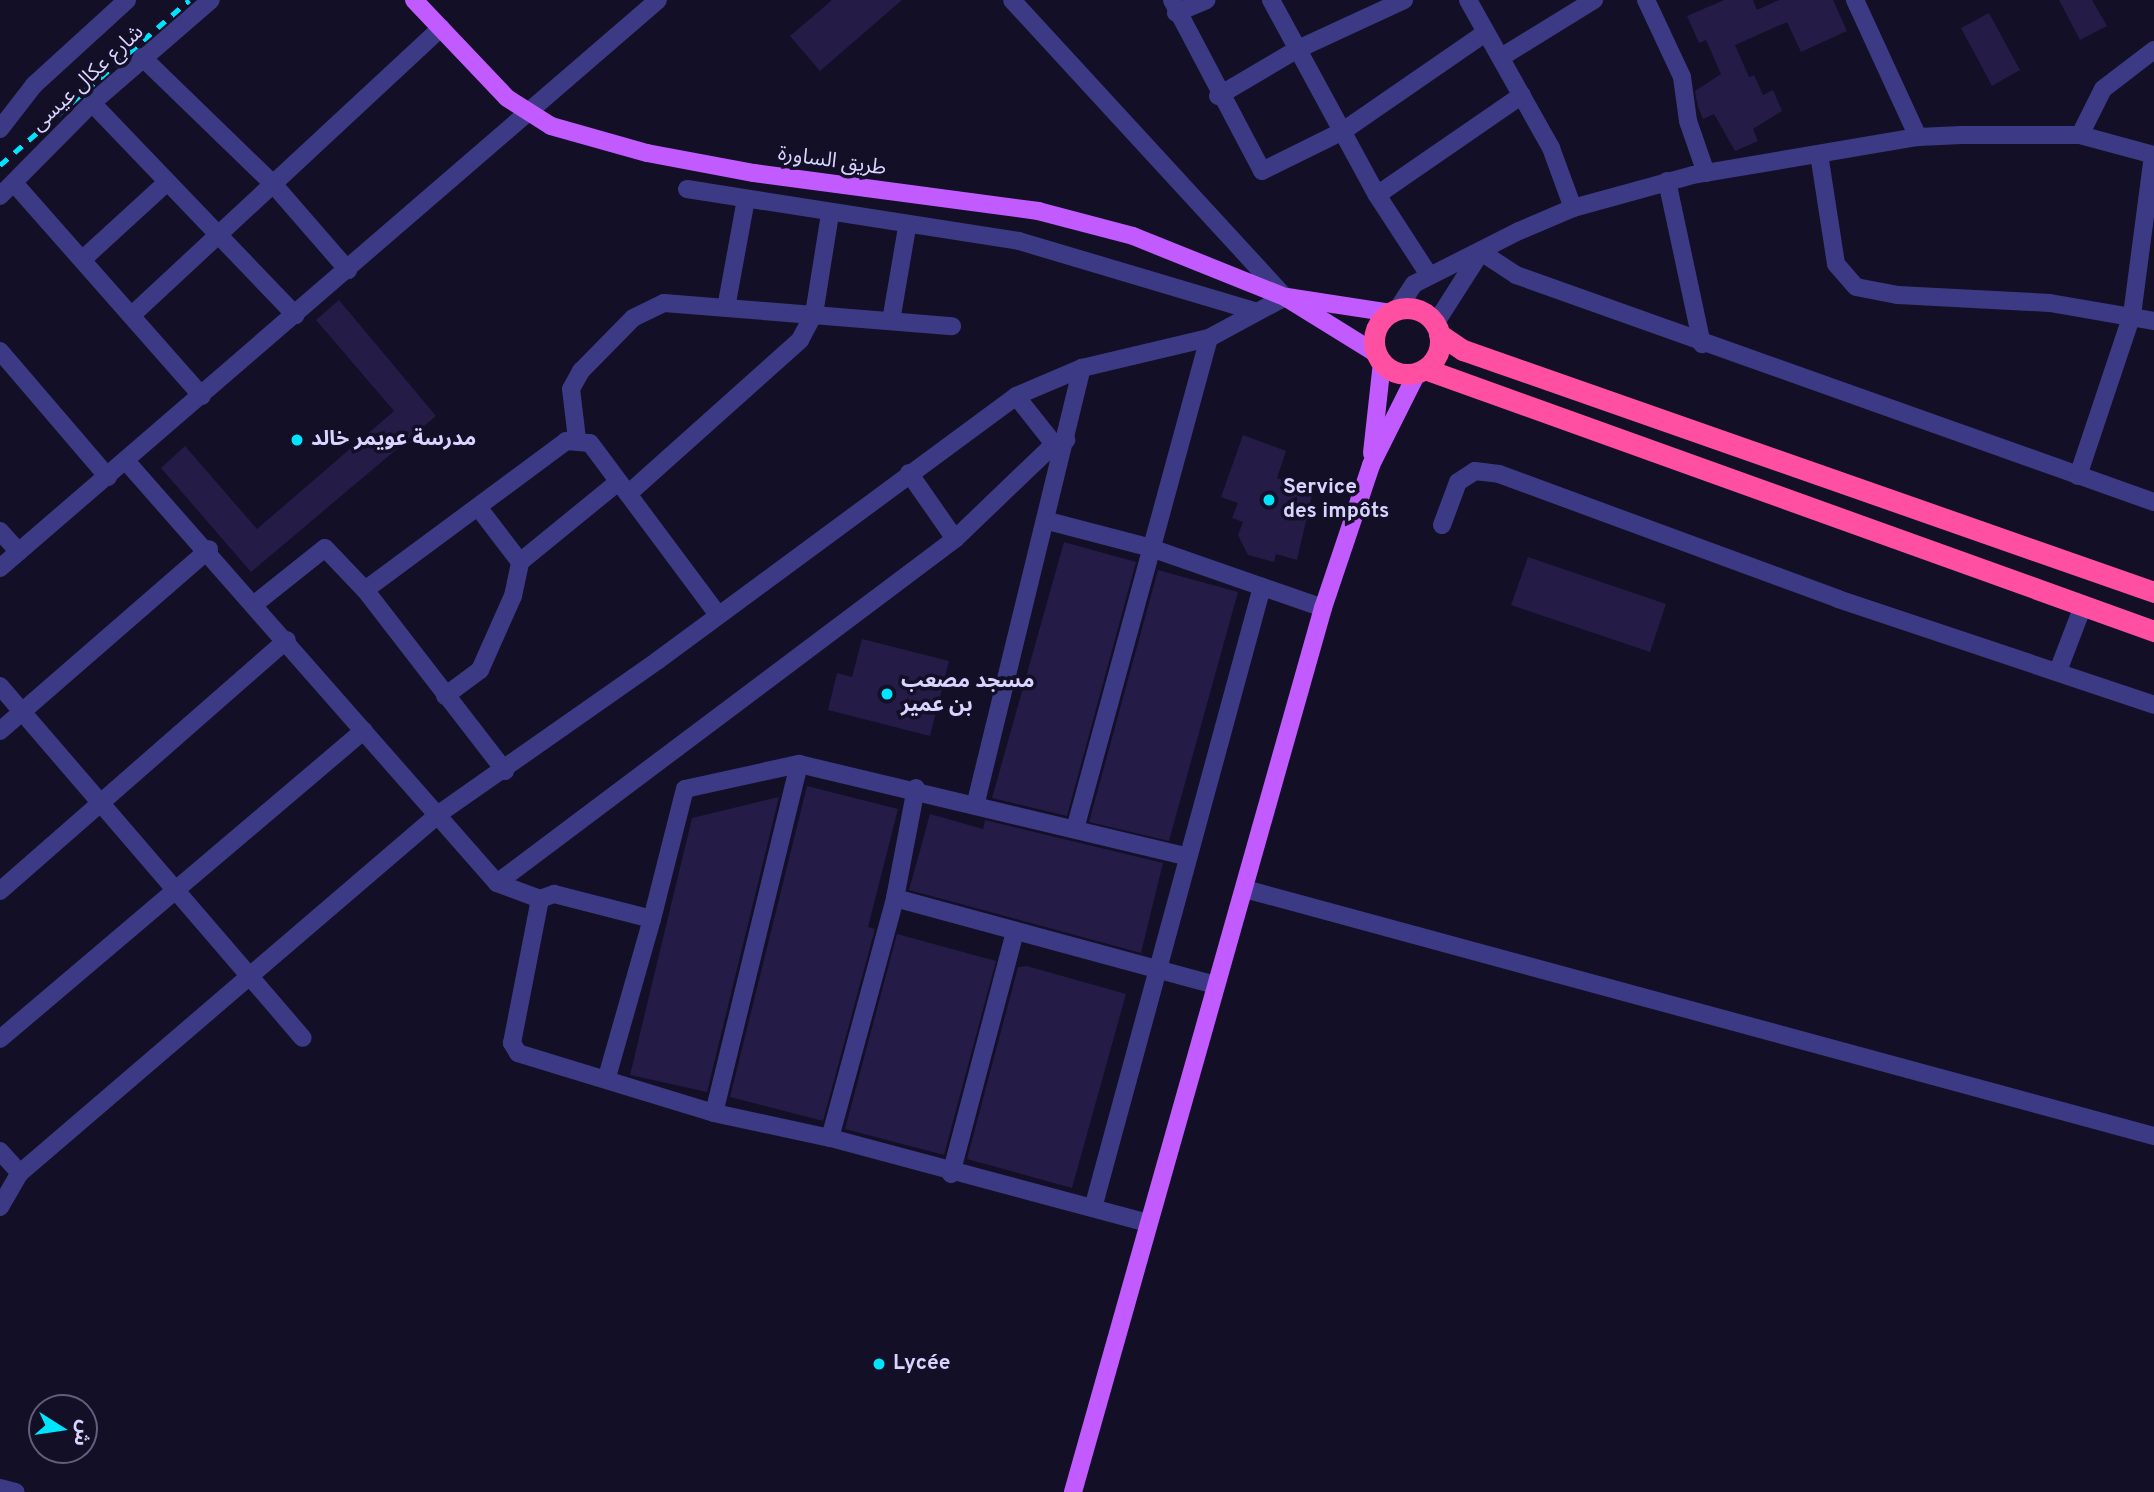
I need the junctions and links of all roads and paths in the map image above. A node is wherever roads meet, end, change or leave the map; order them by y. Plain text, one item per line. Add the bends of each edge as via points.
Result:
1 (127, 0) edge
2 (211, 0) edge
3 (414, 0) edge
4 (658, 0) edge
5 (1013, 0) edge
6 (1206, 0) edge
7 (1271, 0) edge
8 (1404, 0) edge
9 (1468, 0) edge
10 (1594, 0) edge
11 (1646, 0) edge
12 (1855, 0) edge
13 (1174, 6) edge
14 (441, 27) junction
15 (1485, 33) junction
16 (1296, 50) junction
17 (2154, 50) edge
18 (1503, 56) junction
19 (142, 57) junction
20 (1522, 95) junction
21 (1218, 96) junction
22 (92, 103) junction
23 (527, 114) junction
24 (2, 122) edge
25 (1343, 131) junction
26 (2080, 135) junction
27 (1918, 138) junction
28 (1819, 154) junction
29 (2153, 155) edge
30 (1706, 173) junction
31 (1667, 181) junction
32 (167, 182) junction
33 (14, 183) junction
34 (274, 185) junction
35 (687, 189) dead end
36 (1377, 195) junction
37 (0, 196) edge
38 (746, 200) junction
39 (1573, 208) junction
40 (830, 214) junction
41 (907, 227) junction
42 (220, 236) junction
43 (1481, 252) junction
44 (82, 260) junction
45 (348, 270) junction
46 (1429, 275) junction
47 (1285, 297) junction
48 (726, 308) junction
49 (1254, 311) junction
50 (1394, 312) junction
51 (814, 314) junction
52 (132, 315) junction
53 (295, 315) junction
54 (2132, 315) junction
55 (891, 320) junction
56 (2154, 321) edge
57 (952, 326) dead end
58 (1437, 329) junction
59 (1209, 338) junction
60 (1702, 344) junction
61 (0, 351) edge
62 (1379, 358) junction
63 (1082, 369) junction
64 (1421, 371) junction
65 (202, 396) junction
66 (1016, 396) junction
67 (577, 439) junction
68 (1060, 442) junction
69 (126, 461) junction
70 (1371, 465) junction
71 (909, 473) junction
72 (2078, 476) junction
73 (108, 477) junction
74 (623, 488) junction
75 (2154, 502) edge
76 (478, 507) junction
77 (1048, 521) junction
78 (1442, 525) dead end
79 (0, 531) edge
80 (955, 539) junction
81 (1149, 547) junction
82 (209, 549) junction
83 (19, 552) junction
84 (520, 562) junction
85 (0, 568) edge
86 (1262, 587) junction
87 (365, 590) junction
88 (2154, 592) edge
89 (256, 603) junction
90 (2083, 606) junction
91 (1323, 608) junction
92 (718, 615) junction
93 (2154, 631) edge
94 (287, 640) junction
95 (2059, 671) junction
96 (0, 686) edge
97 (444, 696) junction
98 (2154, 705) edge
99 (23, 711) junction
100 (364, 730) junction
101 (0, 731) edge
102 (799, 764) junction
103 (505, 771) junction
104 (916, 788) junction
105 (976, 802) junction
106 (104, 805) junction
107 (440, 813) junction
108 (1075, 829) junction
109 (1188, 857) junction
110 (497, 883) junction
111 (1245, 889) junction
112 (177, 890) junction
113 (0, 891) edge
114 (895, 898) junction
115 (540, 900) junction
116 (652, 919) junction
117 (1015, 932) junction
118 (1158, 970) junction
119 (248, 973) junction
120 (1215, 985) junction
121 (303, 1038) dead end
122 (0, 1039) edge
123 (607, 1077) junction
124 (714, 1114) junction
125 (2154, 1136) edge
126 (830, 1138) junction
127 (0, 1151) edge
128 (20, 1173) junction
129 (951, 1174) junction
130 (0, 1207) edge
131 (1093, 1208) junction
132 (1148, 1223) junction
133 (0, 1488) edge
134 (16, 1492) edge
135 (1073, 1492) edge

1 - 24 street via 34,85
2 - 19 street, شارع عكال عيسى
3 - 14 main road, طريق الساورة
4 - 23 street
5 - 47 street
6 - 13 street
7 - 16 street
8 - 16 street
9 - 15 street
10 - 18 street
11 - 30 street via 1682,77 1688,121
12 - 27 street
13 - 21 street
14 - 23 main road, طريق الساورة
14 - 34 street
15 - 18 street
15 - 25 street
16 - 21 street
16 - 25 street
17 - 26 street via 2103,89
18 - 20 street
19 - 22 street, شارع عكال عيسى
19 - 34 street
20 - 36 street
20 - 39 street
21 - 25 street via 1259,170
22 - 32 street
22 - 33 street, شارع عكال عيسى
23 - 45 street
23 - 47 main road, طريق الساورة via 647,153 741,171 1038,211 1133,236
25 - 36 street
26 - 27 street
26 - 29 street
27 - 28 street
28 - 30 street
28 - 54 street via 1836,264 1856,287
29 - 54 street
30 - 31 street
31 - 39 street
31 - 60 street
32 - 42 street
32 - 44 street
33 - 37 street, شارع عكال عيسى
33 - 44 street
34 - 42 street
34 - 45 street
35 - 38 street
36 - 46 street
38 - 40 street
38 - 48 street
39 - 43 street
40 - 41 street
40 - 51 street
41 - 49 street via 1019,241
41 - 55 street
42 - 52 street
42 - 53 street
43 - 46 street
43 - 58 street
43 - 60 street via 1516,275
44 - 52 street
45 - 53 street
46 - 50 street via 1414,284
47 - 49 street
47 - 50 main road
47 - 62 main road
48 - 51 street
48 - 67 street via 664,303 633,318 597,350 571,389
49 - 59 street
50 - 58 highway via 1419,310
50 - 62 highway via 1378,326
51 - 55 street
51 - 74 street via 793,347
52 - 65 street
53 - 65 street
54 - 56 street
54 - 72 street
55 - 57 street
58 - 64 highway via 1437,354
58 - 88 highway via 1463,350
59 - 63 street
59 - 81 street
60 - 72 street
61 - 73 street
62 - 64 highway via 1399,373
62 - 70 main road
63 - 66 street
63 - 68 street
64 - 70 main road
64 - 90 highway
65 - 69 street
66 - 68 street
66 - 71 street
67 - 74 street via 590,443
67 - 76 street via 566,441
68 - 77 street
68 - 80 street
69 - 73 street
69 - 82 street
70 - 91 main road
71 - 80 street
71 - 92 street
72 - 75 street
73 - 83 street
74 - 84 street
74 - 92 street
76 - 84 street
76 - 87 street
77 - 81 street
77 - 105 street
78 - 95 street via 1458,482 1475,471 1499,474 1838,599
79 - 83 street
80 - 110 street
81 - 86 street
81 - 108 street
82 - 89 street
82 - 99 street
83 - 85 street
84 - 97 street via 513,596 480,670
86 - 91 street
86 - 109 street
87 - 89 street via 325,548
87 - 97 street
89 - 94 street
90 - 93 highway
90 - 95 street
91 - 111 main road
92 - 103 street
94 - 100 street
94 - 106 street
95 - 98 street
96 - 99 street
97 - 103 street
99 - 101 street
99 - 106 street
100 - 107 street
100 - 112 street
102 - 104 street
102 - 116 street via 685,789
102 - 124 street
103 - 107 street
104 - 105 street
104 - 114 street
105 - 108 street
106 - 112 street
106 - 113 street
107 - 110 street
107 - 119 street
108 - 109 street
109 - 118 street
110 - 115 street
111 - 120 main road
111 - 125 street
112 - 119 street
112 - 122 street
114 - 117 street
114 - 126 street
115 - 116 street via 554,894
115 - 123 street via 513,1049
116 - 123 street
117 - 118 street
117 - 129 street
118 - 120 street
118 - 131 street
119 - 121 street
119 - 128 street
120 - 132 main road
123 - 124 street
124 - 126 street
126 - 129 street
127 - 128 street
128 - 130 street
129 - 131 street
131 - 132 street
132 - 135 main road
133 - 134 street

